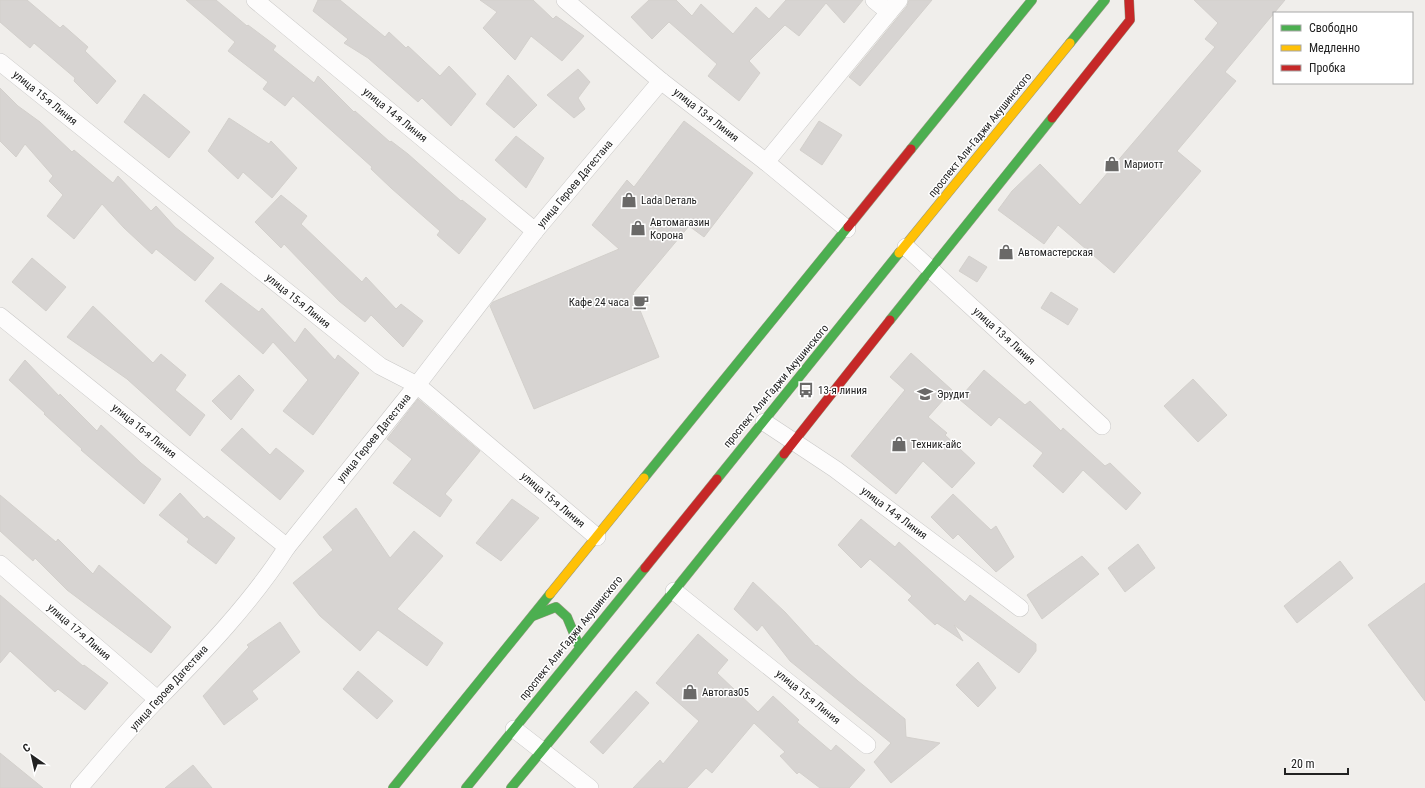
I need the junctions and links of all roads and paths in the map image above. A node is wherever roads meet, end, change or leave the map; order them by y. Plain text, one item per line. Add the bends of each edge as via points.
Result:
1 (255, 0) edge
2 (565, 0) edge
3 (874, 0) edge
4 (1032, 0) edge
5 (1105, 0) edge
6 (1129, 0) edge
7 (894, 6) edge
8 (0, 62) edge
9 (661, 81) junction
10 (766, 162) junction
11 (847, 229) junction
12 (535, 231) junction
13 (906, 247) junction
14 (932, 270) junction
15 (0, 316) edge
16 (416, 385) junction
17 (764, 422) junction
18 (1102, 426) dead end
19 (792, 441) junction
20 (597, 537) junction
21 (287, 547) junction
22 (0, 564) edge
23 (674, 591) junction
24 (1020, 608) dead end
25 (533, 616) junction
26 (579, 646) junction
27 (158, 699) junction
28 (514, 729) junction
29 (867, 744) dead end
30 (542, 751) junction
31 (79, 788) edge
32 (393, 788) edge
33 (466, 788) edge
34 (511, 788) edge
35 (590, 788) edge

1 - 12 street, улица 14-я Линия
2 - 9 street, улица 13-я Линия
3 - 7 street
4 - 11 main road
5 - 13 main road, проспект Али-Гаджи Акушинского
6 - 14 main road via 1130,20
7 - 10 street
8 - 16 street, улица 15-я Линия via 380,366
9 - 10 street, улица 13-я Линия
9 - 12 street, улица Героев Дагестана
10 - 11 street, улица 13-я Линия
11 - 20 main road
12 - 16 street, улица Героев Дагестана
13 - 14 street, улица 13-я Линия
13 - 17 main road, проспект Али-Гаджи Акушинского
14 - 18 street, улица 13-я Линия
14 - 19 main road
15 - 21 street, улица 16-я Линия
16 - 20 street, улица 15-я Линия
16 - 21 street, улица Героев Дагестана
17 - 19 street, улица 14-я Линия
17 - 26 main road, проспект Али-Гаджи Акушинского
19 - 23 main road
19 - 24 street, улица 14-я Линия via 835,469
20 - 25 main road
21 - 27 street, улица Героев Дагестана via 270,574 176,682
22 - 27 street, улица 17-я Линия
23 - 29 street, улица 15-я Линия
23 - 30 main road
25 - 26 main road via 556,607 566,617
25 - 32 main road
26 - 28 main road, проспект Али-Гаджи Акушинского
27 - 31 street, улица Героев Дагестана
28 - 30 street
28 - 33 main road, проспект Али-Гаджи Акушинского
30 - 34 main road
30 - 35 street

